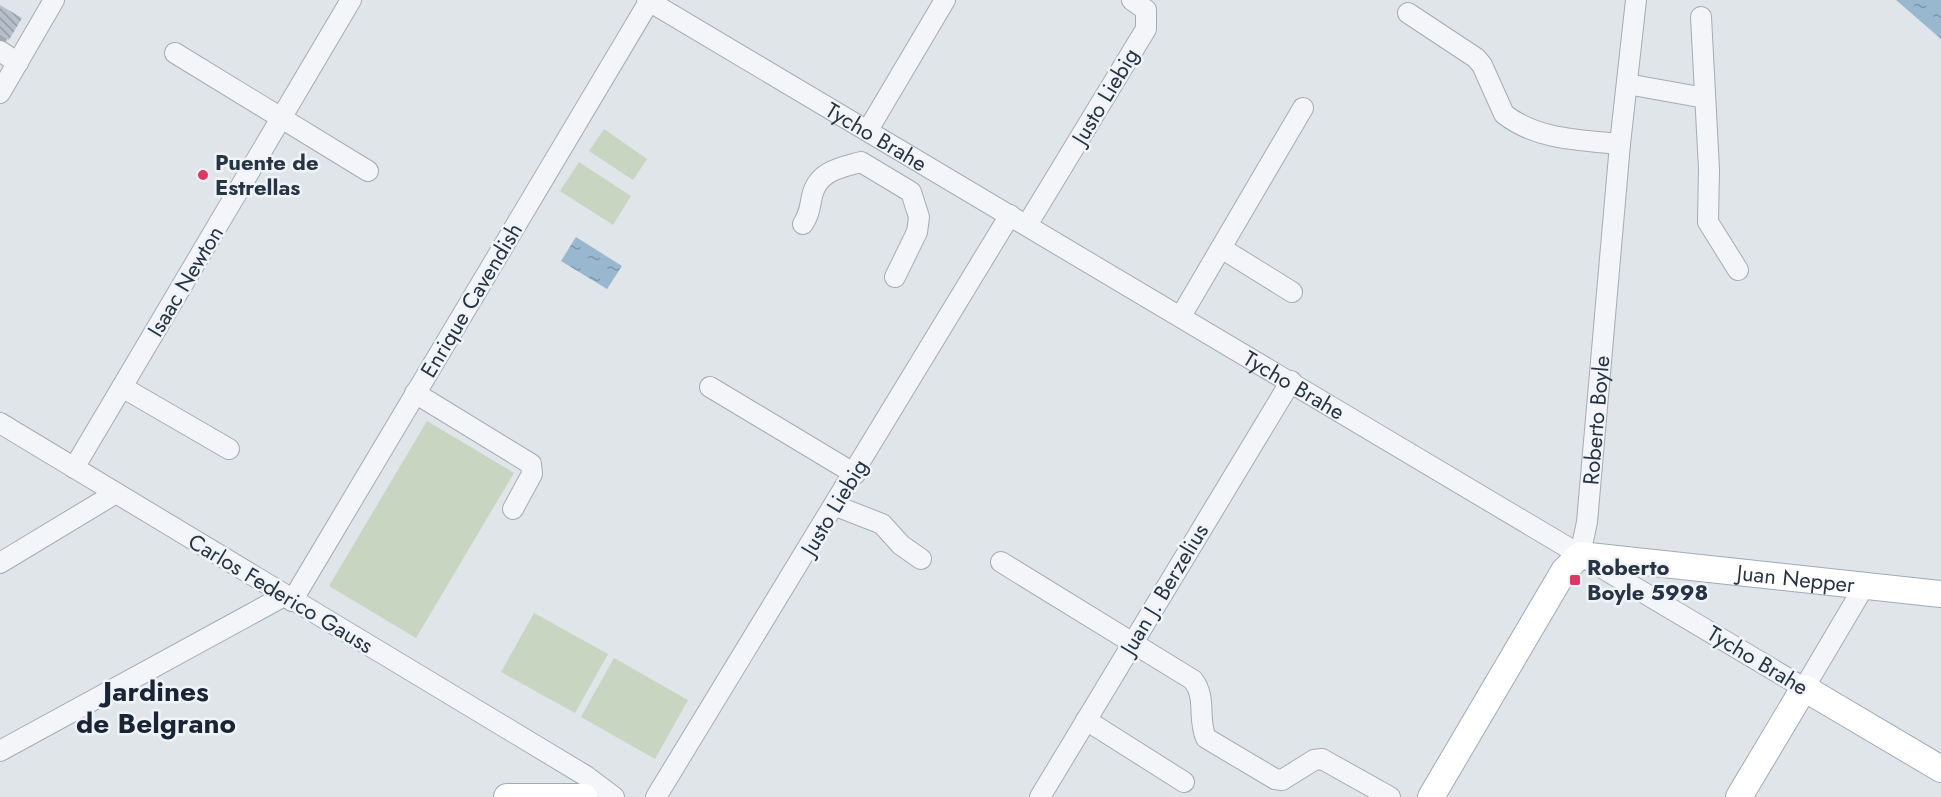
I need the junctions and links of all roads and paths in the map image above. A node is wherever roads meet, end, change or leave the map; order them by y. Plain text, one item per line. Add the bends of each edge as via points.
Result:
1 (54, 0) edge
2 (351, 0) edge
3 (649, 0) edge
4 (945, 0) edge
5 (1132, 0) edge
6 (1636, 0) edge
7 (1408, 13) dead end
8 (1701, 17) dead end
9 (0, 51) edge
10 (175, 53) dead end
11 (18, 63) junction
12 (1627, 84) junction
13 (0, 93) edge
14 (1705, 98) junction
15 (1303, 108) dead end
16 (282, 118) junction
17 (873, 133) junction
18 (1620, 144) junction
19 (861, 162) junction
20 (368, 171) dead end
21 (1010, 215) junction
22 (803, 224) dead end
23 (1027, 225) junction
24 (1221, 248) junction
25 (1738, 270) dead end
26 (895, 277) dead end
27 (1292, 292) dead end
28 (1181, 316) junction
29 (1291, 381) junction
30 (122, 387) junction
31 (710, 387) dead end
32 (415, 393) junction
33 (0, 423) edge
34 (229, 449) dead end
35 (74, 468) junction
36 (855, 474) junction
37 (116, 493) junction
38 (836, 506) junction
39 (513, 509) dead end
40 (1580, 555) junction
41 (921, 559) dead end
42 (1001, 562) dead end
43 (0, 563) edge
44 (1865, 585) junction
45 (1941, 594) edge
46 (288, 599) junction
47 (1132, 642) junction
48 (1804, 688) junction
49 (1086, 720) junction
50 (0, 751) edge
51 (562, 763) junction
52 (1941, 769) edge
53 (1184, 782) dead end
54 (576, 796) edge
55 (507, 797) edge
56 (614, 797) edge
57 (656, 797) edge
58 (1040, 797) edge
59 (1390, 797) edge
60 (1431, 797) edge
61 (1738, 797) edge

1 - 11 street
2 - 16 street, Isaac Newton
3 - 17 street, Tycho Brahe
3 - 32 street, Enrique Cavendish
4 - 17 street
5 - 23 street, Justo Liebig via 1146,10 1146,29
6 - 12 street, Roberto Boyle
7 - 18 street via 1476,58 1504,114 1511,120 1553,137
8 - 14 street
9 - 11 street
10 - 16 street
11 - 13 street
12 - 14 street
12 - 18 street, Roberto Boyle
14 - 25 street via 1708,222
15 - 24 street
16 - 20 street
16 - 30 street, Isaac Newton
17 - 19 street
17 - 21 street, Tycho Brahe
18 - 40 street, Roberto Boyle via 1587,522
19 - 22 street via 824,174 812,194
19 - 26 street via 911,192 919,217 917,232
21 - 23 street, Tycho Brahe
21 - 36 street, Justo Liebig
23 - 28 street, Tycho Brahe
24 - 27 street
24 - 28 street
28 - 29 street, Tycho Brahe
29 - 40 street, Tycho Brahe
29 - 47 street, Juan J. Berzelius
30 - 34 street
30 - 35 street, Isaac Newton
31 - 36 street
32 - 39 street via 531,464 532,474
32 - 46 street, Enrique Cavendish
33 - 35 street, Carlos Federico Gauss
35 - 37 street, Carlos Federico Gauss
36 - 38 street, Justo Liebig
37 - 43 street
37 - 46 street, Carlos Federico Gauss
38 - 41 street via 882,524
38 - 57 street, Justo Liebig
40 - 44 main road, Juan Nepper
40 - 48 street, Tycho Brahe
40 - 60 main road, Roberto Boyle via 1564,571
42 - 47 street
44 - 45 main road, Juan Nepper
44 - 48 street
46 - 50 street
46 - 51 street, Carlos Federico Gauss
47 - 49 street, Juan J. Berzelius
47 - 59 street via 1193,680 1201,690 1202,731 1206,738 1275,779 1282,780 1322,759
48 - 52 main road, Tycho Brahe
48 - 61 main road
49 - 53 street
49 - 58 street, Juan J. Berzelius
51 - 54 street via 575,778
51 - 56 street, Carlos Federico Gauss
54 - 55 main road

